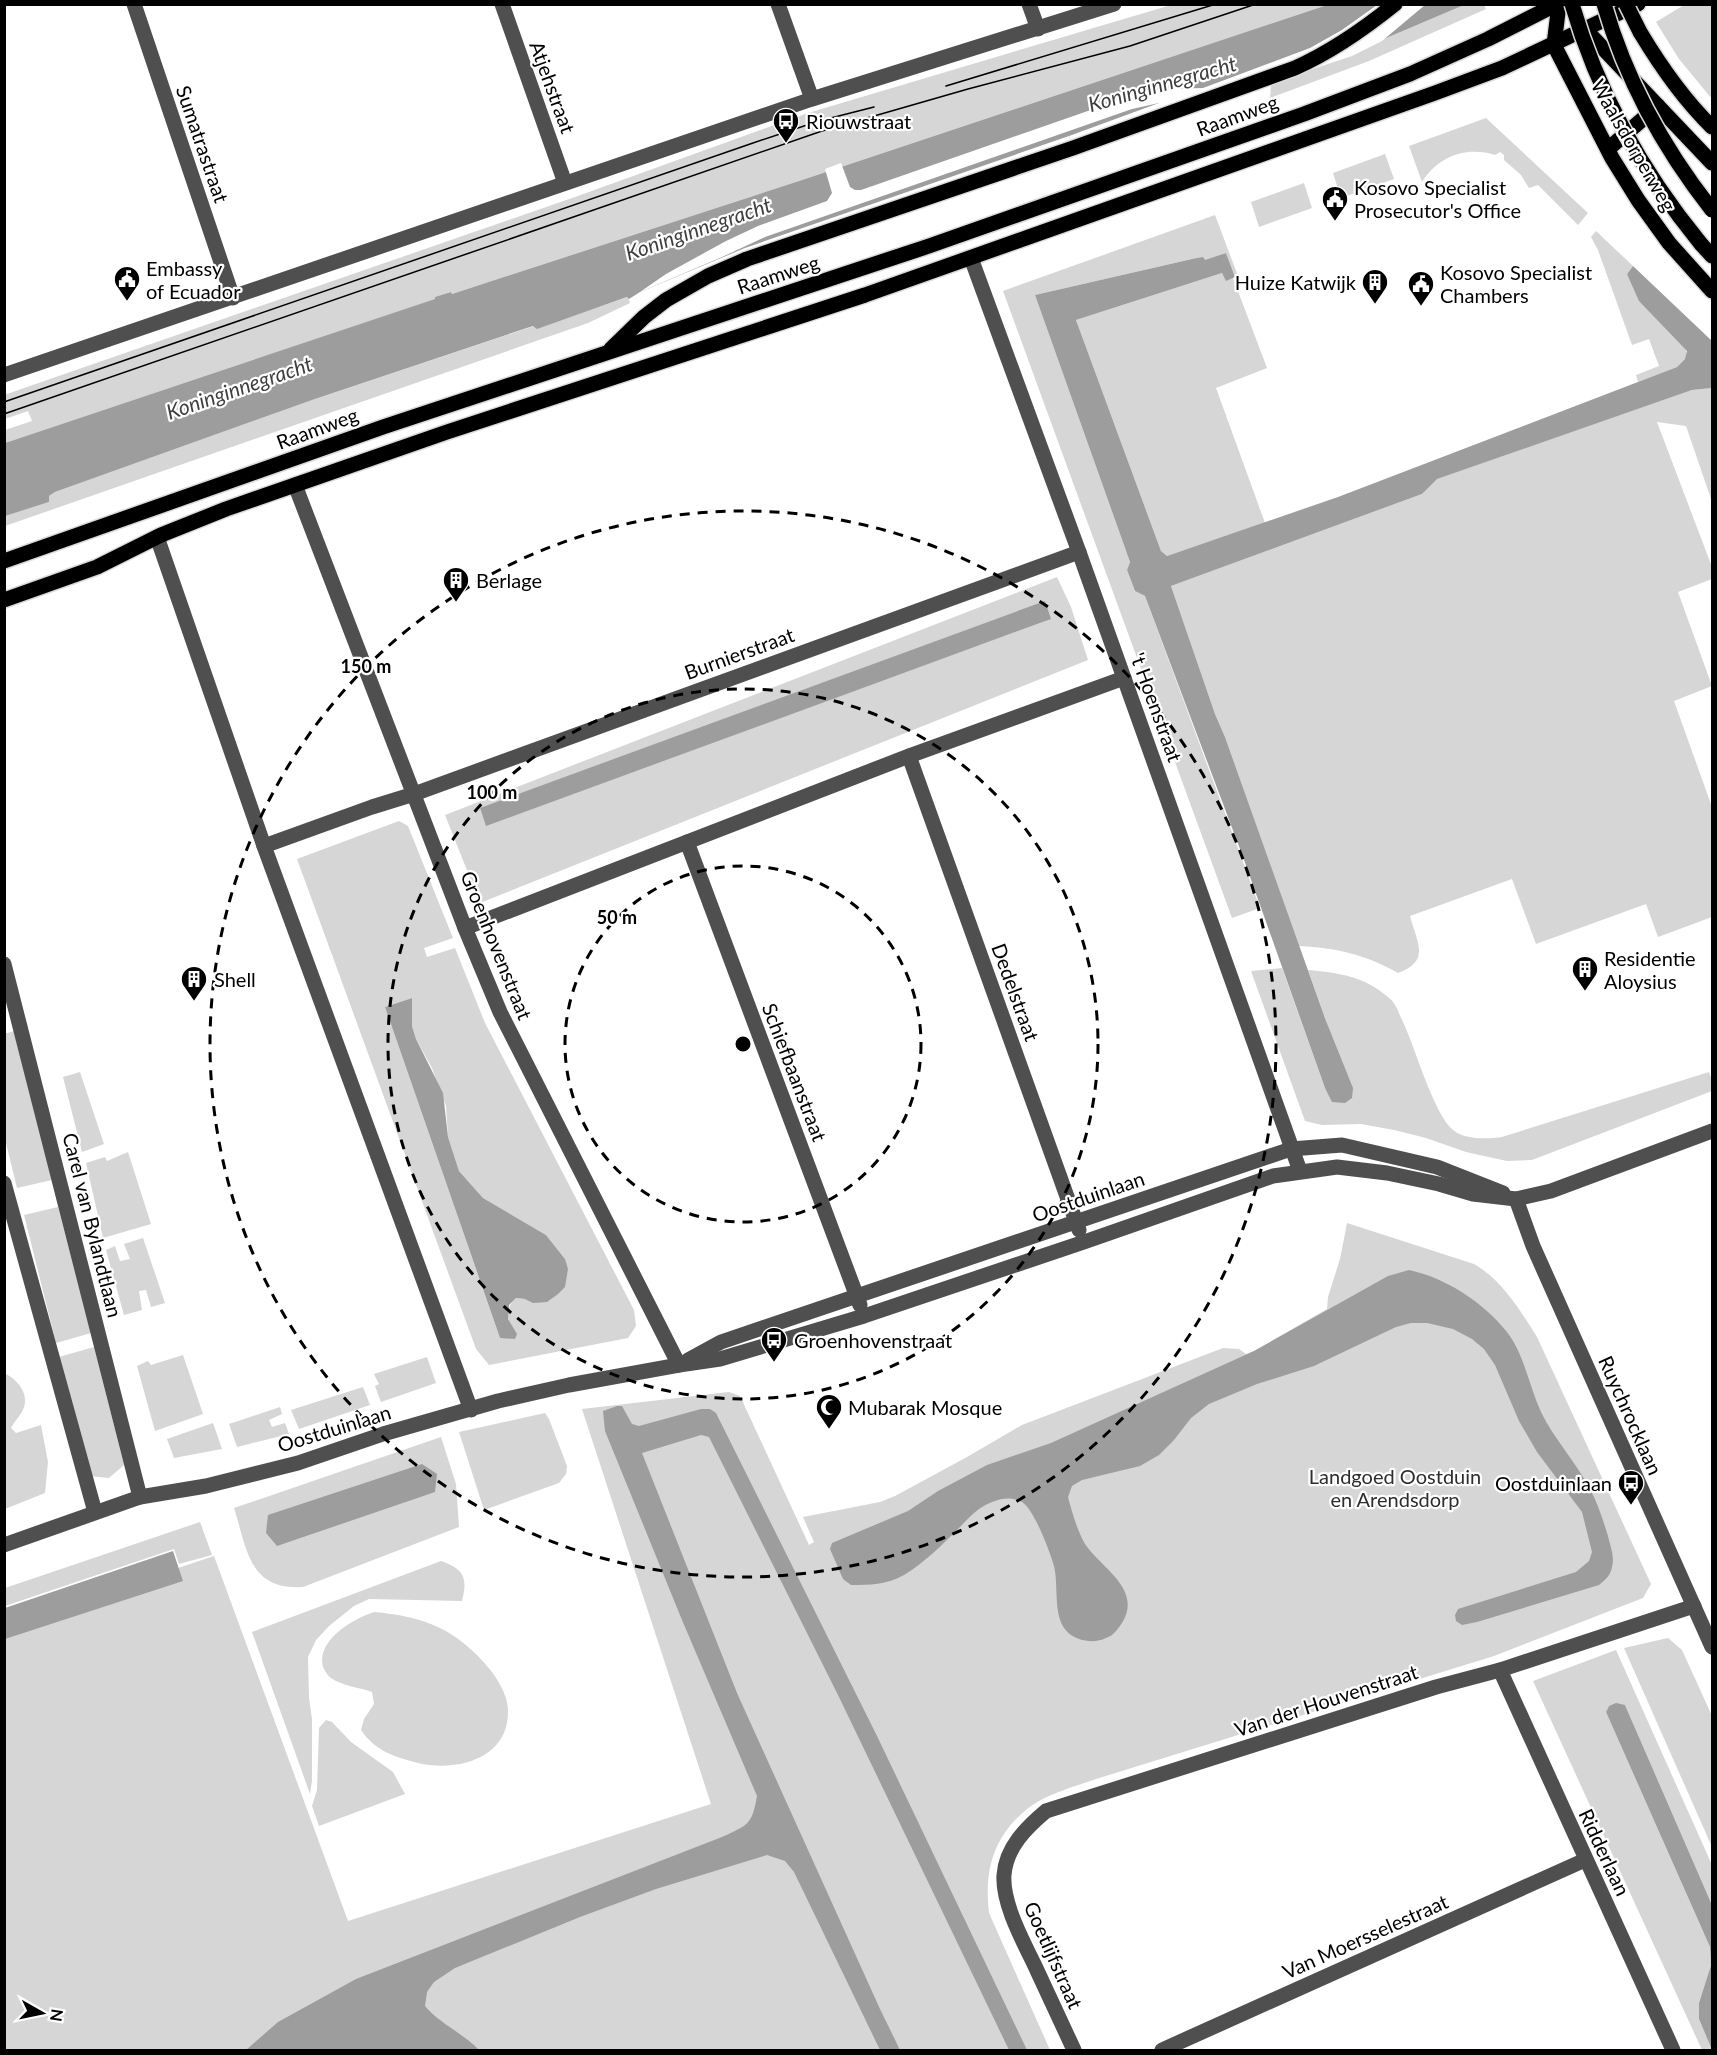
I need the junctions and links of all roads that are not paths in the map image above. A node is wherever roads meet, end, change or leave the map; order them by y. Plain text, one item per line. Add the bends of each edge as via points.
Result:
1 (134, 4) edge
2 (502, 4) edge
3 (778, 4) edge
4 (1029, 4) edge
5 (1113, 4) edge
6 (1395, 4) edge
7 (1558, 4) edge
8 (1572, 4) edge
9 (1604, 4) edge
10 (1626, 4) edge
11 (1638, 4) edge
12 (1038, 29) junction
13 (1586, 30) junction
14 (1554, 45) junction
15 (812, 99) junction
16 (1658, 106) junction
17 (1713, 127) edge
18 (1608, 149) junction
19 (1713, 163) edge
20 (565, 183) junction
21 (1713, 210) edge
22 (1713, 256) edge
23 (971, 258) junction
24 (1713, 291) edge
25 (233, 298) junction
26 (609, 352) junction
27 (4, 375) edge
28 (295, 485) junction
29 (157, 537) junction
30 (1080, 552) junction
31 (4, 561) edge
32 (4, 600) edge
33 (1124, 678) junction
34 (909, 756) junction
35 (414, 794) junction
36 (687, 842) junction
37 (264, 846) junction
38 (465, 928) junction
39 (4, 964) edge
40 (1713, 1131) edge
41 (1292, 1149) junction
42 (1300, 1172) junction
43 (4, 1183) edge
44 (1516, 1199) junction
45 (1077, 1222) junction
46 (1084, 1242) junction
47 (858, 1297) junction
48 (864, 1316) junction
49 (679, 1365) junction
50 (471, 1410) junction
51 (140, 1497) junction
52 (95, 1512) junction
53 (4, 1545) edge
54 (1694, 1606) junction
55 (1713, 1647) edge
56 (1500, 1670) junction
57 (1585, 1860) junction
58 (1004, 1874) joint
59 (1074, 2050) edge
60 (1162, 2050) edge
61 (1673, 2050) edge

1 - 25 street, Sumatrastraat
2 - 20 street, Atjehstraat
3 - 15 street
4 - 12 street
5 - 12 street
6 - 26 main road via 1349,39 1307,62 1073,148 735,264 666,300
7 - 13 main road
7 - 14 main road
7 - 26 main road, Raamweg via 1449,57 1322,107 920,249
8 - 22 main road, bridge via 1597,76 1623,132 1654,182
9 - 21 main road, bridge via 1625,65 1649,117
10 - 17 main road, bridge via 1658,62
11 - 13 main road
12 - 15 street
13 - 14 main road
13 - 16 main road
14 - 18 main road, Waalsdorperweg
14 - 23 main road via 1435,93
15 - 20 street
16 - 18 main road
16 - 19 main road
18 - 24 main road, Waalsdorperweg via 1663,234
20 - 25 street
23 - 28 main road
23 - 30 street, 't Hoenstraat
25 - 27 street
26 - 31 main road, Raamweg
28 - 29 main road
28 - 35 street, Groenhovenstraat
29 - 32 main road via 97,567
29 - 37 street
30 - 33 street, 't Hoenstraat
30 - 35 street, Burnierstraat
33 - 34 street
33 - 41 street, 't Hoenstraat
34 - 36 street
34 - 45 street, Dedelstraat
35 - 37 street
35 - 38 street, Groenhovenstraat
36 - 38 street
36 - 47 street, Schiefbaanstraat
37 - 50 street
38 - 49 street, Groenhovenstraat via 500,1012
39 - 51 street, Carel van Bylandtlaan
40 - 44 street, Oostduinlaan via 1551,1191
41 - 42 street, 't Hoenstraat
41 - 44 street, Oostduinlaan via 1342,1145 1437,1167
41 - 45 street, Oostduinlaan
42 - 44 street, Oostduinlaan via 1337,1167 1367,1170 1473,1194
42 - 46 street, Oostduinlaan via 1273,1176
43 - 52 street
44 - 54 street, Ruychrocklaan via 1533,1246
45 - 46 street, Dedelstraat
45 - 47 street, Oostduinlaan
46 - 48 street, Oostduinlaan
47 - 48 street, Schiefbaanstraat
47 - 49 street, Oostduinlaan via 721,1342
48 - 49 street, Oostduinlaan via 720,1359
49 - 50 street, Oostduinlaan via 531,1393
50 - 51 street, Oostduinlaan via 298,1463 206,1486
51 - 52 street, Oostduinlaan
52 - 53 street, Oostduinlaan
54 - 55 street, Ruychrocklaan
54 - 56 street, Van der Houvenstraat
56 - 57 street, Ridderlaan
56 - 58 street, Van der Houvenstraat via 1047,1811 1026,1828 1011,1851
57 - 60 street, Van Moersselestraat
57 - 61 street, Ridderlaan
58 - 59 street, Goetlijfstraat via 1006,1897 1020,1933

